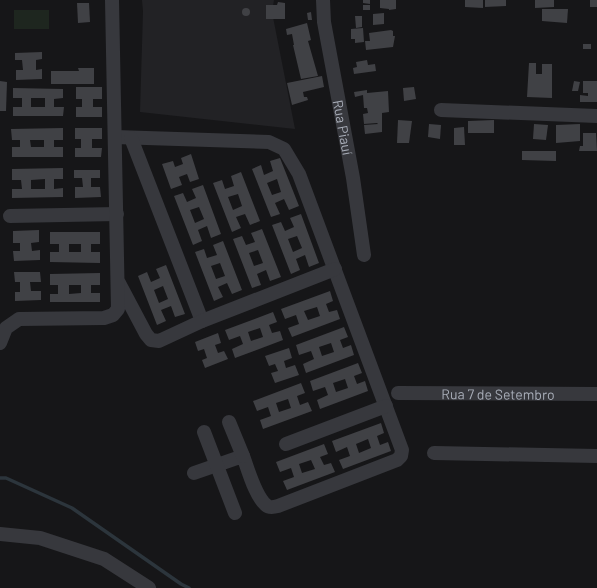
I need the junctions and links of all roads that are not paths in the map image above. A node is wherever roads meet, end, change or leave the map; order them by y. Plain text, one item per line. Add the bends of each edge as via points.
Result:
1 (112, 0) edge
2 (323, 0) edge
3 (441, 110) dead end
4 (597, 116) edge
5 (115, 138) junction
6 (131, 138) junction
7 (117, 214) junction
8 (10, 216) dead end
9 (364, 255) dead end
10 (335, 269) junction
11 (118, 281) junction
12 (202, 321) junction
13 (0, 343) edge
14 (398, 394) dead end
15 (597, 394) edge
16 (386, 406) junction
17 (229, 422) dead end
18 (204, 432) dead end
19 (286, 444) dead end
20 (434, 453) dead end
21 (243, 456) junction
22 (597, 456) edge
23 (216, 465) junction
24 (194, 473) dead end
25 (235, 513) dead end
26 (0, 534) edge
27 (149, 588) edge

1 - 5 street
2 - 9 street, Rua Piauí via 324,22 352,170
3 - 4 street
5 - 6 street
5 - 7 street
6 - 10 street via 269,142 284,149 299,174
6 - 12 street
7 - 8 street
7 - 11 street
10 - 12 street
10 - 16 street
11 - 12 street via 151,340 159,341
11 - 13 street via 118,309 113,315 104,318 19,318 6,328
14 - 15 street, Rua 7 de Setembro
16 - 19 street
16 - 21 street via 402,450 397,460 278,506 270,507 260,498
17 - 21 street
18 - 23 street
20 - 22 street
21 - 23 street
23 - 24 street
23 - 25 street
26 - 27 street via 40,538 104,559

